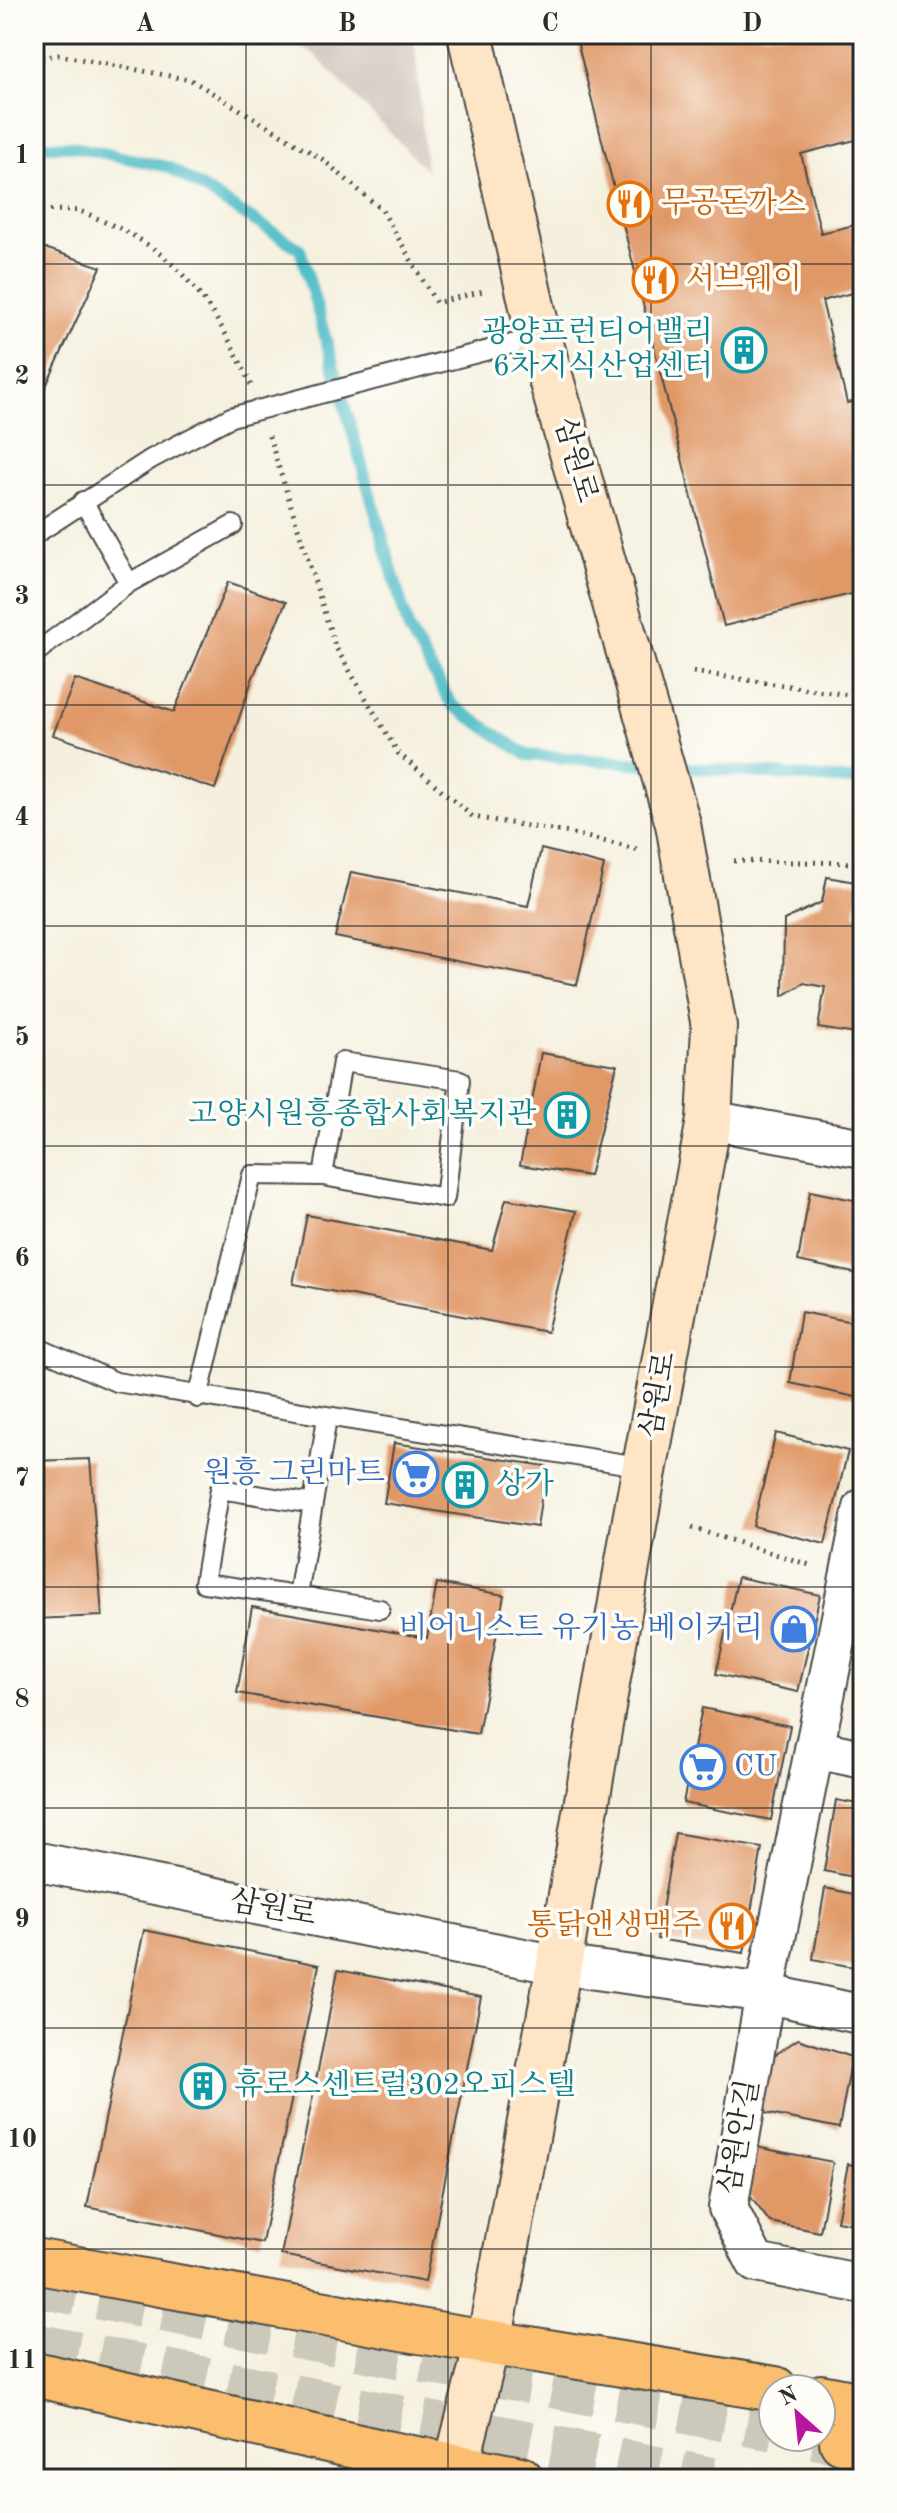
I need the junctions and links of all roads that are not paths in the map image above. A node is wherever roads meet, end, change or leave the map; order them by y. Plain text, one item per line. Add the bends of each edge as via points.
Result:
1 (477, 36) edge
2 (539, 337) junction
3 (83, 501) junction
4 (233, 525) dead end
5 (34, 535) edge
6 (129, 583) junction
7 (34, 654) edge
8 (709, 1120) junction
9 (863, 1148) edge
10 (323, 1176) junction
11 (34, 1346) edge
12 (198, 1398) junction
13 (327, 1418) junction
14 (646, 1467) junction
15 (313, 1504) junction
16 (863, 1508) edge
17 (298, 1596) junction
18 (380, 1609) dead end
19 (814, 1749) junction
20 (863, 1759) edge
21 (34, 1861) edge
22 (559, 1965) junction
23 (765, 1993) junction
24 (863, 2015) edge
25 (34, 2261) edge
26 (863, 2284) edge
27 (485, 2339) junction
28 (34, 2374) edge
29 (757, 2386) edge
30 (837, 2400) tunnel mouth
31 (863, 2405) edge
32 (455, 2472) edge
33 (521, 2479) edge

1 - 2 main road, 삼원로
2 - 3 lane via 231,417
2 - 8 main road, 삼원로 via 644,698 663,838 714,1027
3 - 5 lane
3 - 6 lane
4 - 6 lane
6 - 7 lane
8 - 9 street
8 - 14 main road, 삼원로
10 - 10 lane via 445,1198 460,1080 342,1062
10 - 12 lane via 252,1175
11 - 12 lane via 116,1382
12 - 13 lane
13 - 14 lane
13 - 15 lane
14 - 22 main road, 삼원로
15 - 17 lane
15 - 17 lane via 220,1489 204,1583
16 - 19 street, 삼원안길
17 - 18 lane
19 - 20 street
19 - 23 street, 삼원안길
21 - 22 street, 삼원로
22 - 23 street
22 - 27 main road, 삼원로 via 493,2321
23 - 24 street
23 - 26 street, 삼원안길 via 728,2208 756,2263
25 - 27 main road
27 - 29 main road
27 - 32 main road, 삼원로
28 - 32 main road
30 - 31 main road
32 - 33 main road

